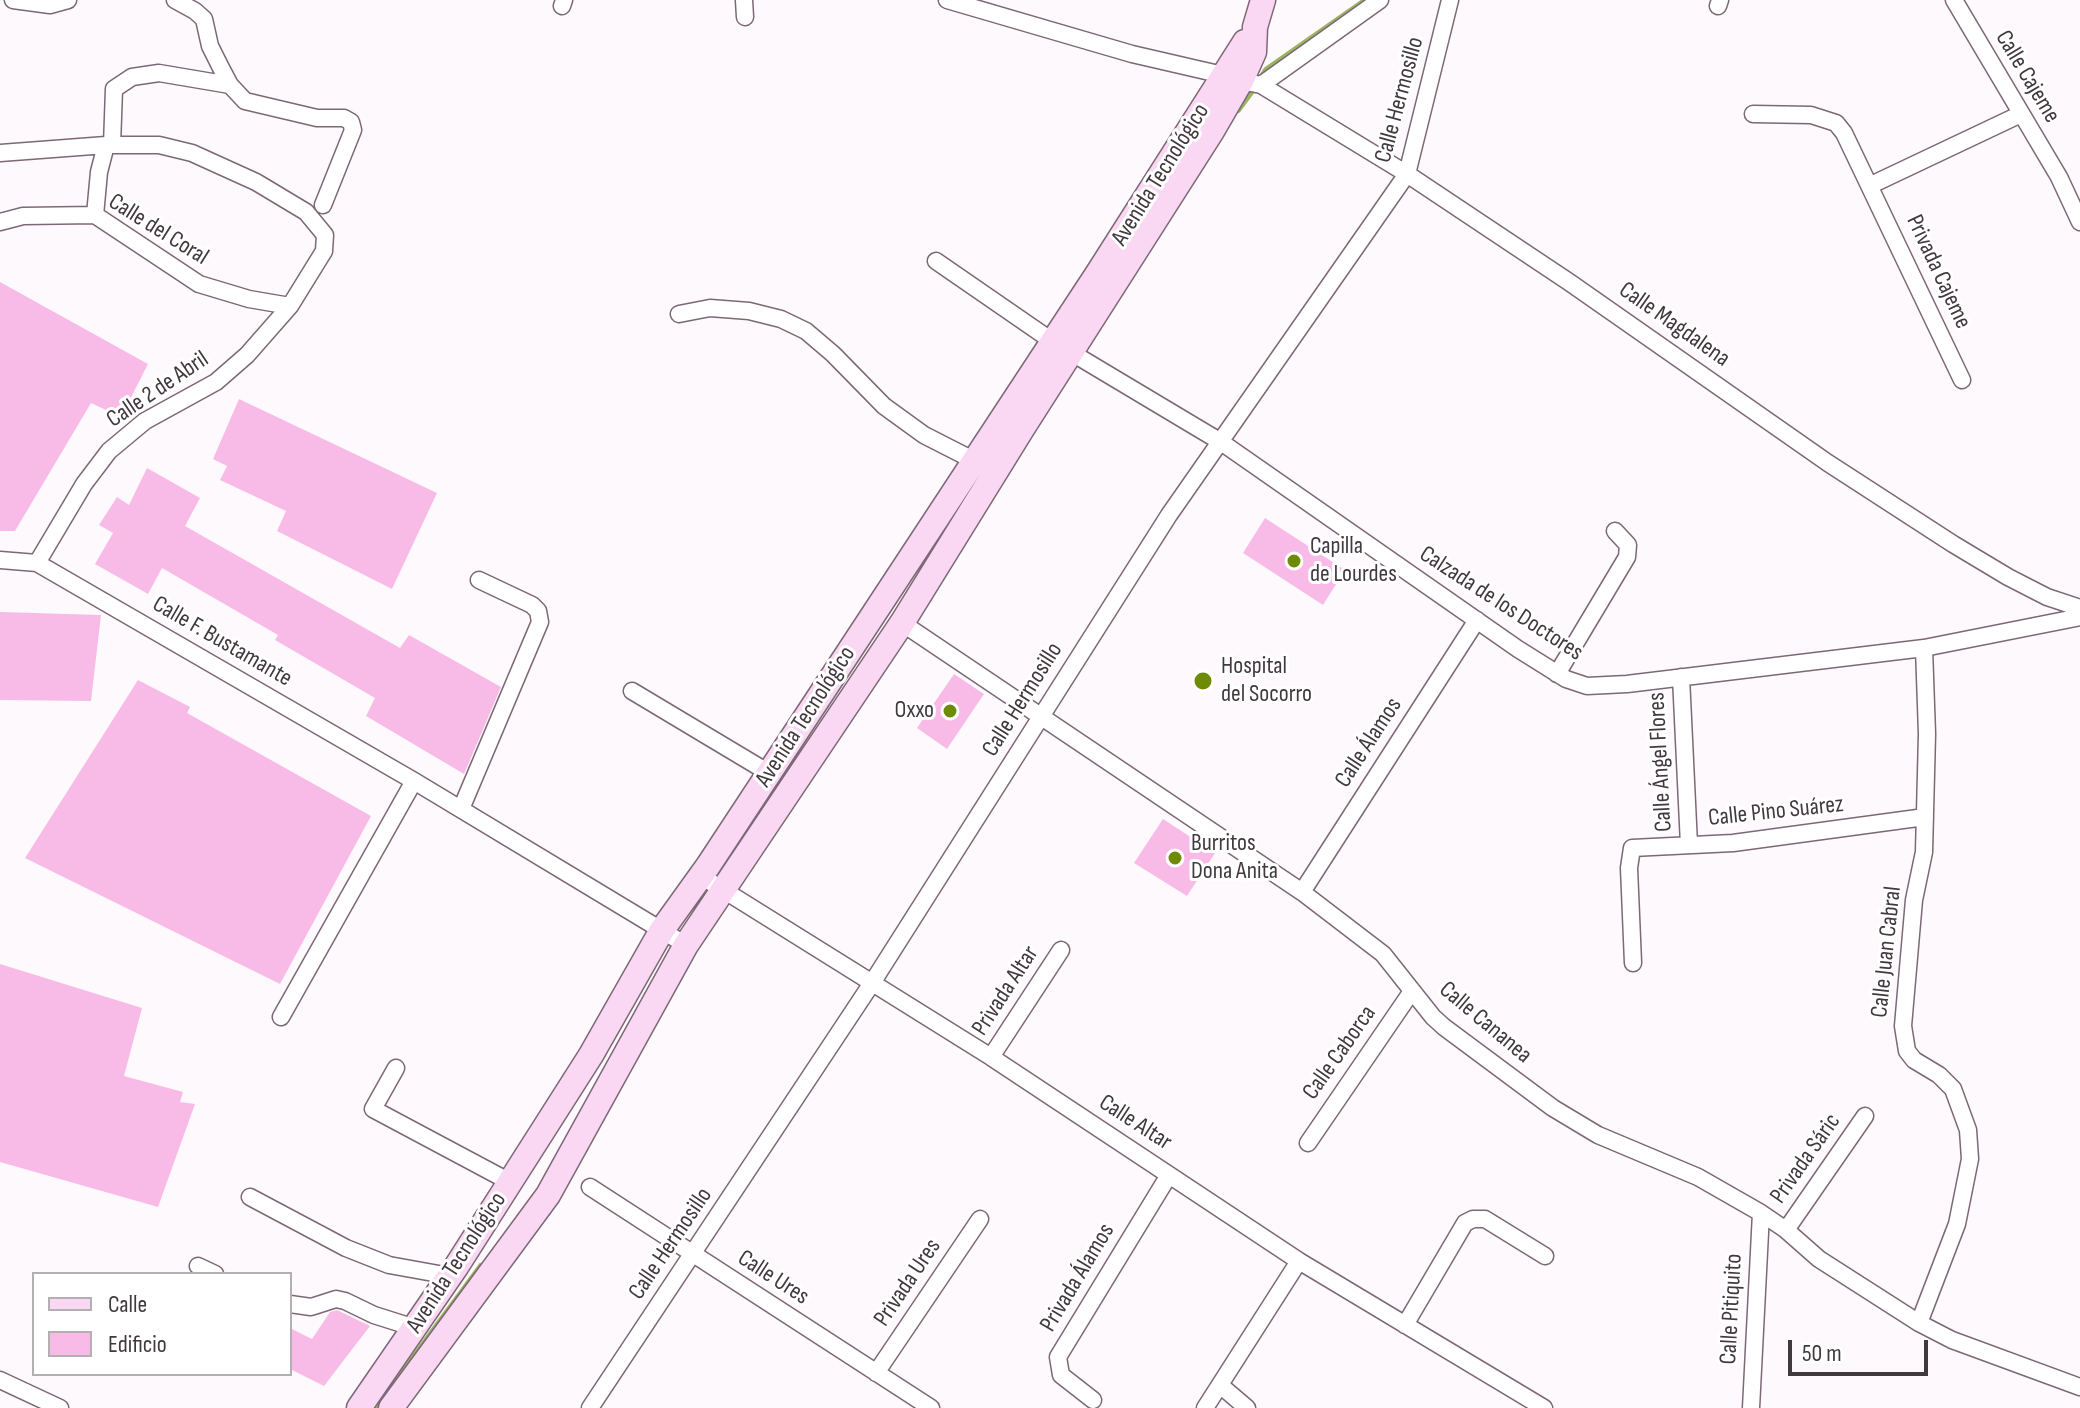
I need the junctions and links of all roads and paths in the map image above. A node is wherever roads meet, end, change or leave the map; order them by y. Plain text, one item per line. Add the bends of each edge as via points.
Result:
1 (13, 0) edge
2 (68, 0) edge
3 (175, 0) edge
4 (744, 0) edge
5 (947, 0) edge
6 (1263, 0) edge
7 (1380, 0) edge
8 (1450, 0) edge
9 (1954, 0) edge
10 (745, 17) dead end
11 (230, 85) junction
12 (1234, 86) junction
13 (1753, 114) dead end
14 (2021, 114) junction
15 (109, 145) junction
16 (0, 153) edge
17 (1407, 174) junction
18 (1871, 185) junction
19 (323, 205) dead end
20 (95, 215) junction
21 (0, 222) edge
22 (2080, 222) edge
23 (936, 261) dead end
24 (290, 306) junction
25 (679, 314) dead end
26 (1061, 346) junction
27 (1962, 380) dead end
28 (1221, 442) junction
29 (975, 461) junction
30 (1615, 531) dead end
31 (0, 560) edge
32 (37, 563) junction
33 (479, 580) dead end
34 (2080, 608) edge
35 (2080, 617) edge
36 (1477, 620) junction
37 (902, 623) junction
38 (1924, 648) junction
39 (1557, 674) junction
40 (1681, 677) junction
41 (632, 691) dead end
42 (1041, 716) junction
43 (769, 773) junction
44 (414, 781) junction
45 (461, 809) junction
46 (1925, 817) junction
47 (1689, 845) junction
48 (701, 876) junction
49 (723, 889) junction
50 (1302, 892) junction
51 (662, 930) junction
52 (686, 945) junction
53 (1061, 950) dead end
54 (1633, 963) dead end
55 (872, 983) junction
56 (1412, 991) junction
57 (281, 1017) dead end
58 (991, 1057) junction
59 (396, 1068) dead end
60 (1865, 1116) dead end
61 (1308, 1143) dead end
62 (1169, 1175) junction
63 (510, 1182) junction
64 (590, 1187) dead end
65 (250, 1197) dead end
66 (1761, 1213) junction
67 (980, 1219) dead end
68 (1786, 1230) junction
69 (693, 1255) junction
70 (1545, 1256) dead end
71 (1299, 1261) junction
72 (198, 1266) dead end
73 (211, 1272) edge
74 (450, 1276) junction
75 (292, 1304) edge
76 (1919, 1323) junction
77 (1405, 1325) junction
78 (415, 1328) junction
79 (876, 1373) junction
80 (0, 1380) edge
81 (1220, 1385) junction
82 (2080, 1387) edge
83 (1093, 1400) dead end
84 (60, 1408) edge
85 (359, 1408) edge
86 (391, 1408) edge
87 (590, 1408) edge
88 (931, 1408) edge
89 (1205, 1408) edge
90 (1247, 1408) edge
91 (1544, 1408) edge
92 (1751, 1408) edge

1 - 2 street via 50,5
3 - 11 street via 204,19 210,46
4 - 10 street
5 - 12 street, Calle Magdalena
6 - 12 main road, Avenida Tecnológico
7 - 12 street
8 - 17 street, Calle Hermosillo
9 - 14 street, Calle Cajeme
11 - 15 street via 159,73 132,77 114,89
11 - 19 street via 245,101 351,122 353,130
12 - 17 street, Calle Magdalena
12 - 26 main road, Avenida Tecnológico
13 - 18 street, Privada Cajeme via 1811,115 1836,123
14 - 18 street
14 - 22 street, Calle Cajeme
15 - 16 street, Calle 2 de Abril
15 - 20 street via 99,172
15 - 24 street, Calle 2 de Abril via 159,145 192,153 306,212 325,235 324,251
17 - 28 street, Calle Hermosillo
17 - 34 street, Calle Magdalena via 1940,536 2008,577
18 - 27 street, Privada Cajeme
20 - 21 street, Calle del Coral via 23,216
20 - 24 street, Calle del Coral via 199,284
23 - 26 street, Calzada de los Doctores
24 - 32 street, Calle 2 de Abril via 216,382 145,421 109,451
25 - 29 street via 710,308 749,311 806,331 884,406 924,435
26 - 28 street, Calzada de los Doctores
26 - 29 main road, Avenida Tecnológico
26 - 37 main road, Avenida Tecnológico
28 - 36 street, Calzada de los Doctores
28 - 42 street, Calle Hermosillo
29 - 43 main road, Avenida Tecnológico
30 - 39 street via 1628,545 1627,557
31 - 32 street, Calle F. Bustamante
32 - 44 street, Calle F. Bustamante
33 - 45 street via 532,605 540,622
35 - 38 street, Calzada de los Doctores
36 - 39 street, Calzada de los Doctores
36 - 50 street, Calle Álamos
37 - 42 street, Calle Cananea
37 - 49 main road, Avenida Tecnológico
38 - 40 street, Calzada de los Doctores
38 - 46 street, Calle Juan Cabral
39 - 40 street, Calzada de los Doctores via 1587,686
40 - 47 street, Calle Ángel Flores
41 - 43 street
42 - 50 street, Calle Cananea
42 - 55 street, Calle Hermosillo
43 - 48 main road, Avenida Tecnológico
44 - 45 street, Calle F. Bustamante
44 - 57 street
45 - 51 street, Calle F. Bustamante
46 - 47 street, Calle Pino Suárez
46 - 76 street, Calle Juan Cabral via 1904,1039 1914,1060 1953,1089 1968,1130 1970,1159 1957,1224
47 - 54 street, Calle Pino Suárez via 1632,848
48 - 49 street, Calle Altar
48 - 51 main road, Avenida Tecnológico
49 - 52 main road, Avenida Tecnológico
49 - 55 street, Calle Altar
50 - 56 street, Calle Cananea via 1383,954
51 - 52 street, Calle F. Bustamante
51 - 63 main road, Avenida Tecnológico
52 - 86 main road, Avenida Tecnológico via 548,1195
53 - 58 street, Privada Altar
55 - 58 street, Calle Altar
55 - 69 street, Calle Hermosillo
56 - 61 street, Calle Caborca
56 - 66 street, Calle Cananea via 1444,1027 1553,1108
58 - 62 street, Calle Altar
59 - 63 street via 373,1109
60 - 68 street, Privada Sáric
62 - 71 street, Calle Altar
62 - 83 street, Privada Álamos via 1058,1357 1061,1375
63 - 74 main road, Avenida Tecnológico
64 - 69 street, Calle Ures
65 - 74 street via 360,1254
66 - 68 street, Calle Cananea
66 - 92 street, Calle Pitiquito
67 - 79 street, Privada Ures
68 - 76 street, Calle Cananea via 1819,1259
69 - 79 street, Calle Ures
69 - 87 street, Calle Hermosillo
70 - 77 street via 1485,1219 1473,1219 1465,1223
71 - 77 street, Calle Altar
71 - 81 street
72 - 73 street
74 - 78 main road, Avenida Tecnológico
75 - 78 street via 311,1307 336,1299
76 - 82 street, Calle Cananea
77 - 91 street, Calle Altar
78 - 85 main road, Avenida Tecnológico
79 - 88 street, Calle Ures
80 - 84 street
81 - 89 street
81 - 90 street

